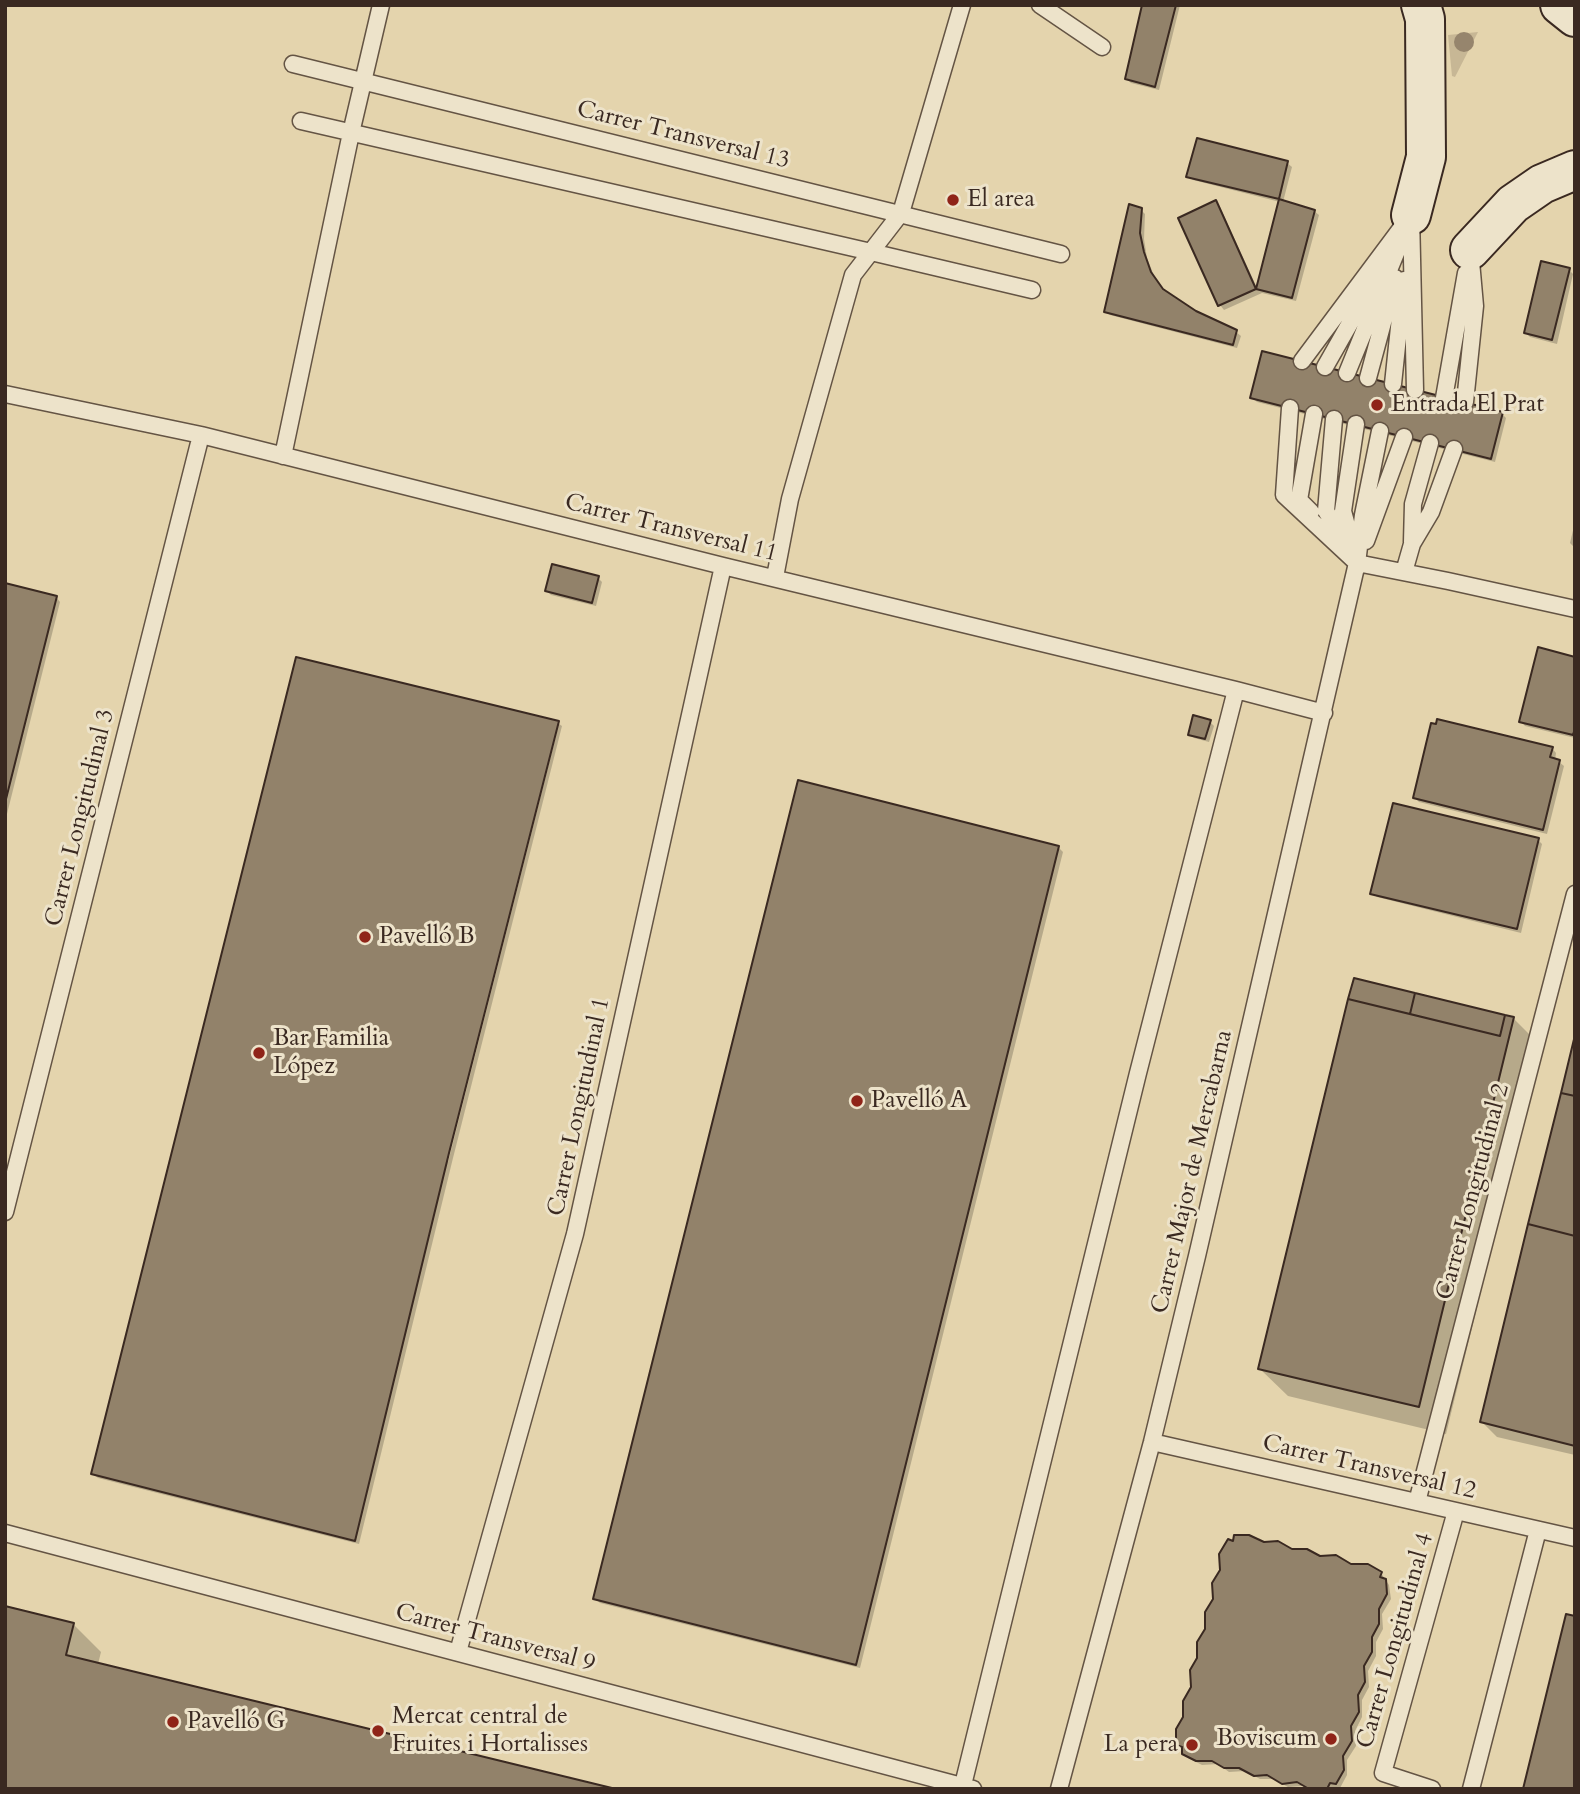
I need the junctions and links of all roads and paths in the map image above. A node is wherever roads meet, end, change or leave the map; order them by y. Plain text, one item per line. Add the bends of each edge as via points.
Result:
1 (381, 5) edge
2 (962, 5) edge
3 (1040, 5) edge
4 (1421, 5) edge
5 (1560, 5) edge
6 (1575, 17) edge
7 (1102, 47) dead end
8 (293, 64) dead end
9 (365, 82) junction
10 (301, 121) dead end
11 (351, 133) junction
12 (1575, 170) edge
13 (901, 213) junction
14 (1412, 215) junction
15 (1470, 250) junction
16 (872, 251) junction
17 (1061, 254) dead end
18 (1031, 290) dead end
19 (1302, 361) dead end
20 (1325, 367) dead end
21 (1347, 373) dead end
22 (1368, 378) dead end
23 (1393, 384) dead end
24 (1415, 390) dead end
25 (5, 394) edge
26 (1444, 398) dead end
27 (1465, 402) dead end
28 (1290, 408) dead end
29 (1314, 414) dead end
30 (1334, 419) dead end
31 (1356, 425) dead end
32 (1380, 431) dead end
33 (201, 435) junction
34 (1404, 437) dead end
35 (1430, 443) dead end
36 (1454, 449) dead end
37 (282, 456) junction
38 (1412, 544) junction
39 (1357, 563) junction
40 (723, 566) junction
41 (1404, 572) junction
42 (775, 577) junction
43 (1575, 609) edge
44 (1236, 690) junction
45 (1324, 713) junction
46 (1575, 894) edge
47 (5, 1212) edge
48 (1152, 1442) junction
49 (1417, 1503) junction
50 (1456, 1511) junction
51 (1538, 1530) junction
52 (5, 1533) edge
53 (1575, 1538) edge
54 (458, 1652) junction
55 (966, 1788) edge
56 (1059, 1789) edge
57 (1432, 1789) edge
58 (1471, 1789) edge

1 - 9 lane
2 - 13 lane
3 - 7 lane
4 - 14 main road via 1425,19 1426,157
5 - 6 main road
8 - 9 lane, Carrer Transversal 13
9 - 11 lane
9 - 13 lane, Carrer Transversal 13
10 - 11 lane
11 - 16 lane
11 - 37 lane
12 - 15 main road via 1542,184 1513,204
13 - 16 lane
13 - 17 lane, Carrer Transversal 13
14 - 19 lane
14 - 20 lane
14 - 21 lane
14 - 22 lane
14 - 23 lane
14 - 24 lane
15 - 26 lane
15 - 27 lane via 1475,306
16 - 18 lane
16 - 42 lane via 853,275 790,499
25 - 33 lane, Carrer Transversal 11
28 - 39 lane via 1284,495
29 - 39 lane via 1299,500
30 - 39 lane via 1326,510
31 - 39 lane via 1343,511
32 - 39 lane
33 - 37 lane, Carrer Transversal 11
33 - 47 lane, Carrer Longitudinal 3
34 - 39 lane
35 - 38 lane via 1413,505
36 - 38 lane via 1431,512
37 - 40 lane, Carrer Transversal 11
38 - 41 lane
39 - 41 lane
39 - 45 lane, Carrer Major de Mercabarna
40 - 42 lane, Carrer Transversal 11
40 - 54 lane, Carrer Longitudinal 1 via 575,1234
41 - 43 lane
42 - 44 lane, Carrer Transversal 11
44 - 45 lane, Carrer Transversal 11
44 - 55 lane
45 - 48 lane, Carrer Major de Mercabarna
46 - 49 lane, Carrer Longitudinal 2
48 - 49 lane, Carrer Transversal 12
48 - 56 lane, Carrer Major de Mercabarna
49 - 50 lane, Carrer Transversal 12
50 - 51 lane, Carrer Transversal 12
50 - 57 lane, Carrer Longitudinal 4 via 1383,1773
51 - 53 lane, Carrer Transversal 12
51 - 58 lane
52 - 54 lane, Carrer Transversal 9
54 - 55 lane, Carrer Transversal 9

